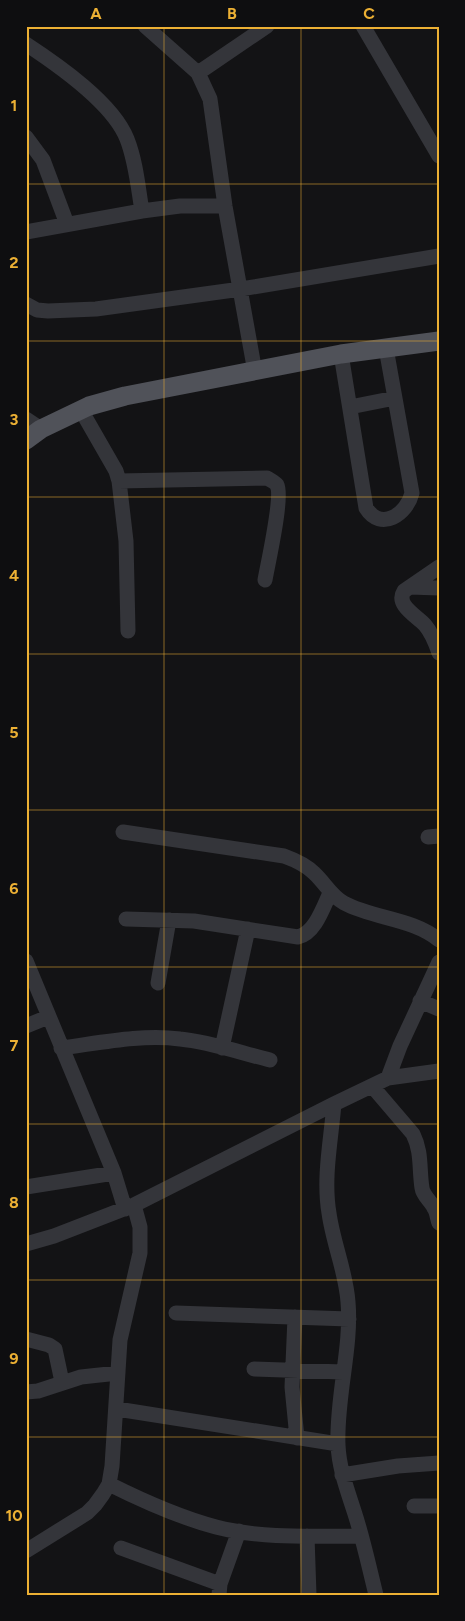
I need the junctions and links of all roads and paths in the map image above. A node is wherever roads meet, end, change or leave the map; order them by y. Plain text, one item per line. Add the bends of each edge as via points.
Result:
1 (145, 26) edge
2 (267, 26) edge
3 (363, 26) edge
4 (26, 44) edge
5 (198, 73) junction
6 (26, 137) edge
7 (439, 156) edge
8 (225, 206) junction
9 (142, 211) junction
10 (66, 224) junction
11 (26, 232) edge
12 (439, 256) edge
13 (241, 289) junction
14 (26, 304) edge
15 (439, 342) edge
16 (386, 348) junction
17 (341, 354) junction
18 (255, 372) junction
19 (395, 398) junction
20 (350, 407) junction
21 (81, 410) junction
22 (31, 429) edge
23 (119, 481) junction
24 (439, 567) edge
25 (265, 580) dead end
26 (410, 587) junction
27 (439, 588) edge
28 (128, 631) dead end
29 (438, 649) edge
30 (123, 832) dead end
31 (330, 893) junction
32 (126, 919) dead end
33 (169, 920) junction
34 (248, 929) junction
35 (439, 940) edge
36 (26, 961) edge
37 (439, 962) edge
38 (158, 984) dead end
39 (434, 985) edge
40 (420, 1001) junction
41 (439, 1009) edge
42 (48, 1017) junction
43 (26, 1026) edge
44 (61, 1048) junction
45 (222, 1048) junction
46 (270, 1060) dead end
47 (439, 1071) edge
48 (388, 1078) junction
49 (372, 1086) junction
50 (334, 1104) junction
51 (114, 1174) junction
52 (26, 1187) edge
53 (130, 1207) junction
54 (439, 1223) edge
55 (26, 1244) edge
56 (176, 1313) dead end
57 (296, 1318) junction
58 (349, 1319) junction
59 (26, 1340) edge
60 (254, 1369) dead end
61 (292, 1370) junction
62 (343, 1372) junction
63 (118, 1373) junction
64 (62, 1382) junction
65 (26, 1392) edge
66 (117, 1409) junction
67 (297, 1438) junction
68 (338, 1444) junction
69 (439, 1463) edge
70 (342, 1475) junction
71 (109, 1484) junction
72 (414, 1506) dead end
73 (439, 1506) edge
74 (240, 1531) junction
75 (307, 1536) junction
76 (361, 1536) junction
77 (121, 1548) dead end
78 (26, 1550) edge
79 (220, 1589) edge
80 (309, 1595) edge
81 (376, 1595) edge

1 - 5 street
2 - 5 street
3 - 7 street
4 - 9 street via 90,92 112,115 126,137 133,159
5 - 8 street via 210,99
6 - 10 street via 43,160
8 - 9 street via 180,206
8 - 13 street
9 - 10 street
10 - 11 street
12 - 13 street
13 - 14 street via 96,309 48,311
13 - 18 street
15 - 16 main road
16 - 17 main road
16 - 19 street
17 - 18 main road
17 - 20 street
18 - 21 main road via 125,396
19 - 20 street
19 - 20 street via 412,493 405,508 390,518 379,520 366,508
21 - 22 main road
21 - 23 street
23 - 25 street via 267,478 273,481 278,493 277,513
23 - 28 street via 126,541
24 - 26 street
26 - 27 street
26 - 29 street via 401,596 402,601 425,625
30 - 31 street via 284,856 314,873
31 - 34 street via 310,931 304,936
31 - 35 street via 346,904 420,929
32 - 33 street
33 - 34 street
33 - 38 street
34 - 45 street
36 - 42 street
37 - 39 street
39 - 40 street
40 - 41 street
40 - 48 street
42 - 43 street
42 - 44 street
44 - 45 street via 158,1038
44 - 51 street
45 - 46 street
47 - 48 street
48 - 49 street
49 - 50 street
49 - 54 street via 413,1134 421,1158 422,1188
50 - 53 street
50 - 58 street via 327,1194 346,1287
51 - 52 street
51 - 53 street
53 - 55 street
53 - 63 street via 140,1227 140,1252 123,1324
56 - 57 street
57 - 58 street
57 - 61 street
58 - 62 street
59 - 64 street via 55,1349
60 - 61 street
61 - 62 street
61 - 67 street
62 - 68 street
63 - 64 street via 95,1374
63 - 66 street
64 - 65 street
66 - 67 street
66 - 71 street
67 - 68 street
68 - 70 street
69 - 70 street
70 - 76 street
71 - 74 street via 186,1518
71 - 78 street via 87,1513
72 - 73 street
74 - 75 street
74 - 79 street
75 - 76 street
75 - 80 street
76 - 81 street
77 - 79 street

